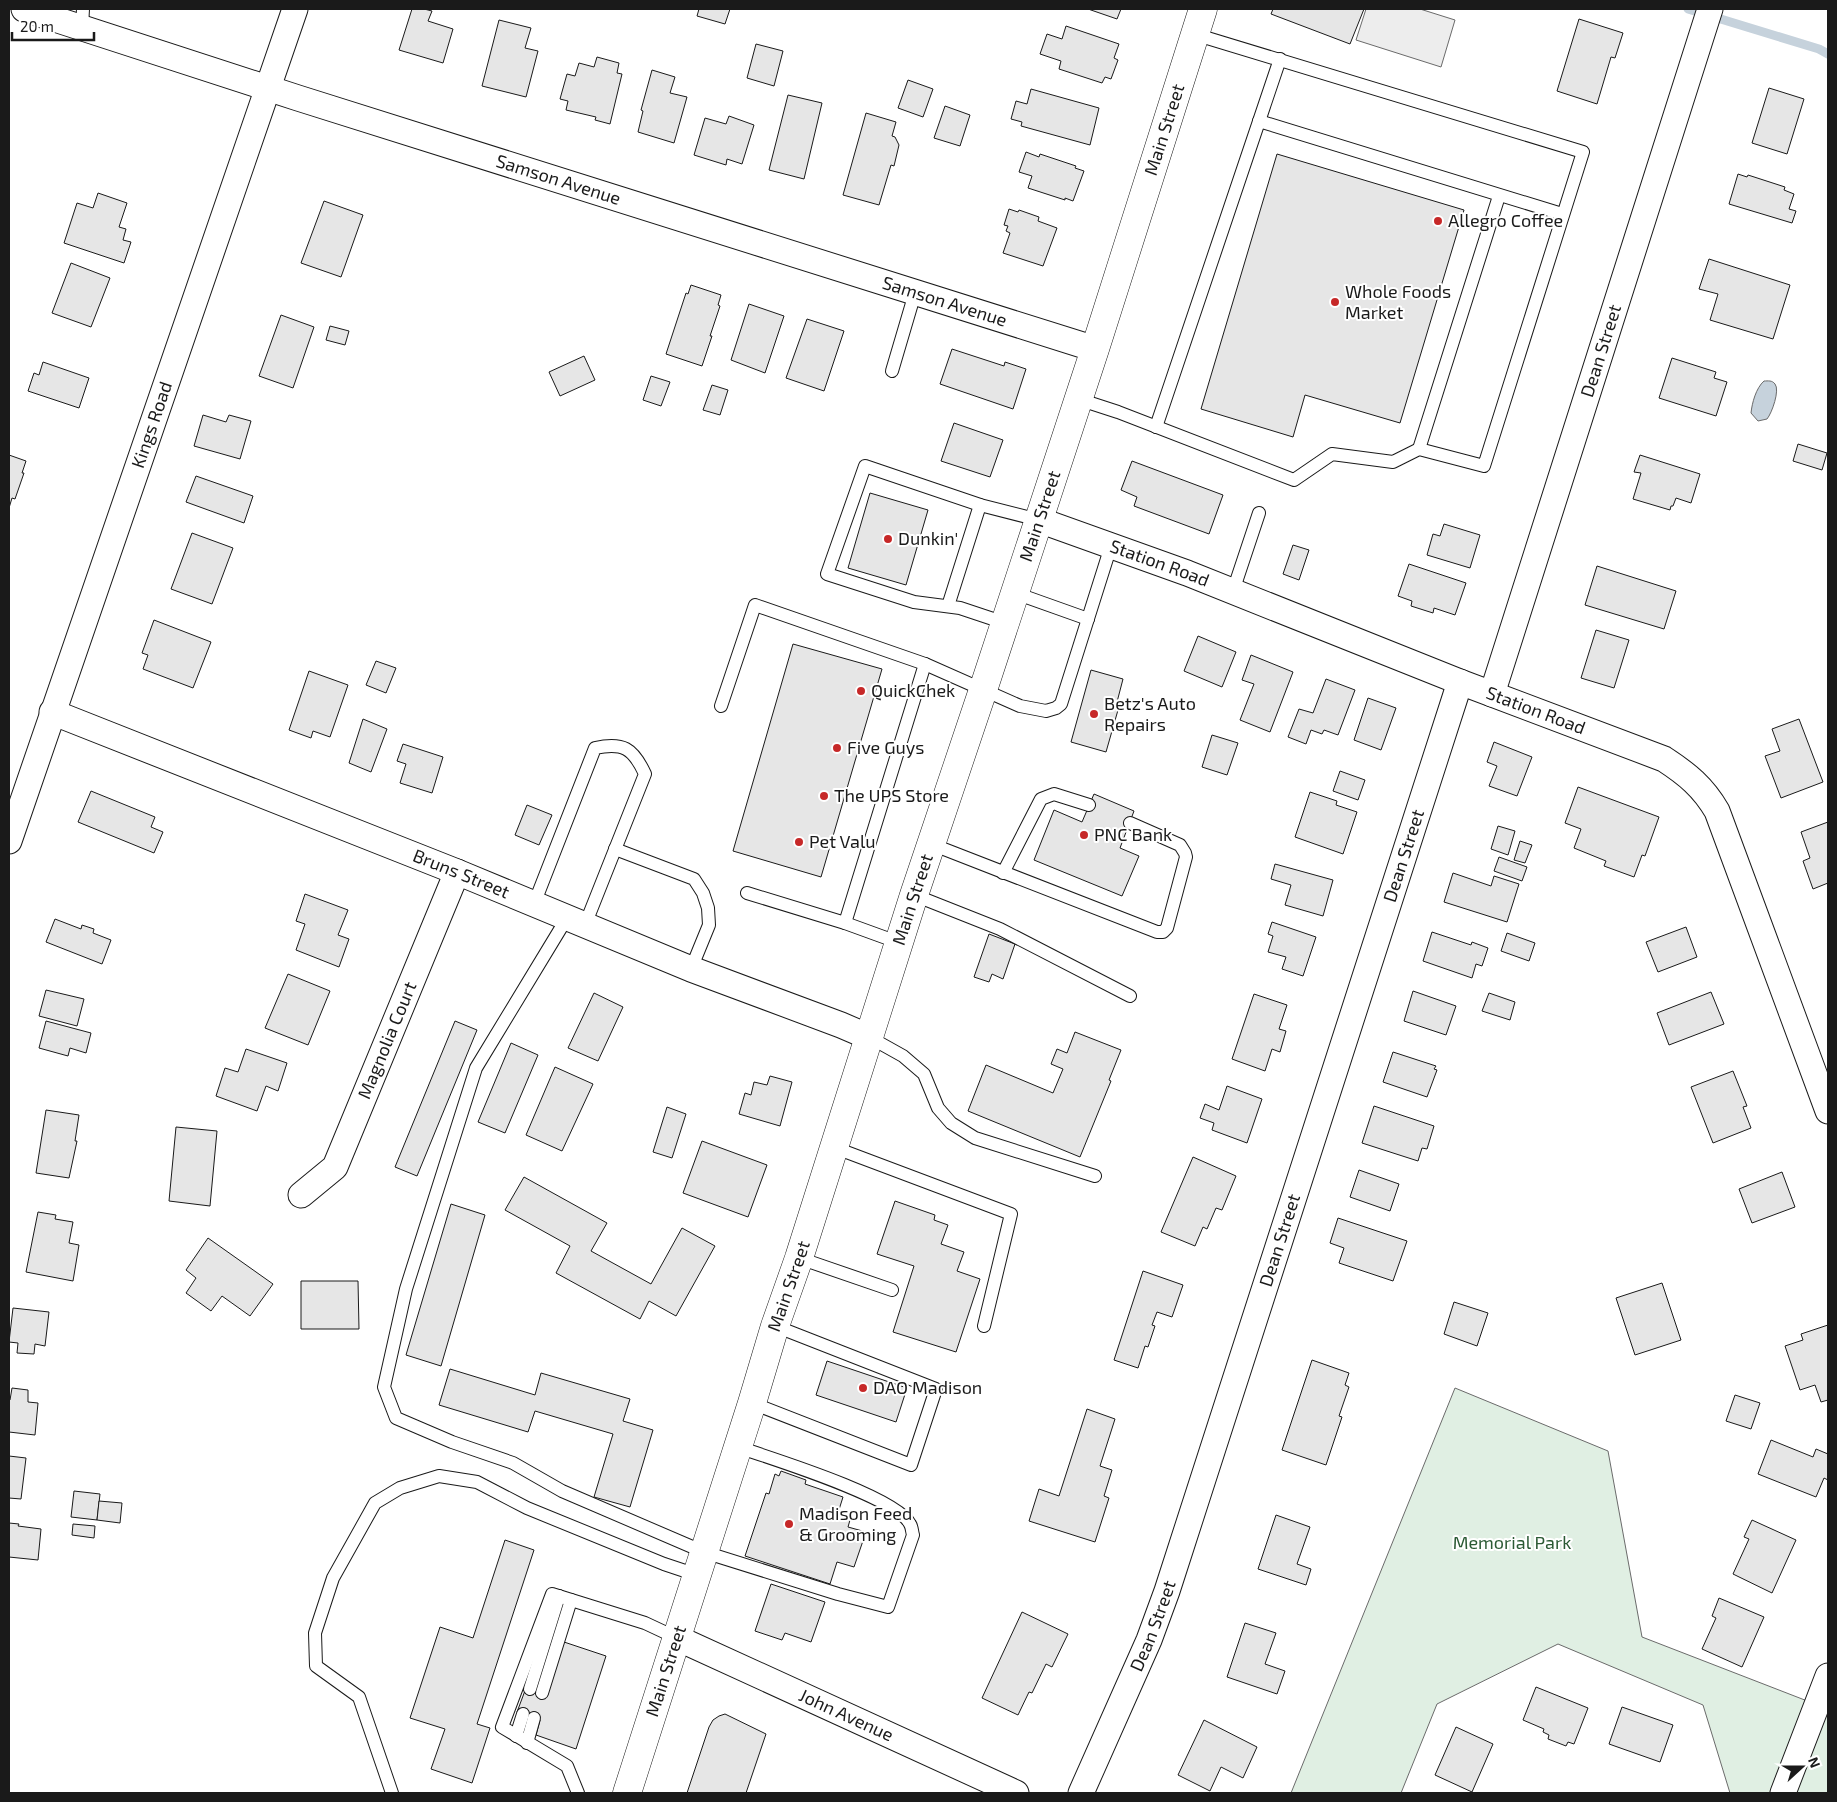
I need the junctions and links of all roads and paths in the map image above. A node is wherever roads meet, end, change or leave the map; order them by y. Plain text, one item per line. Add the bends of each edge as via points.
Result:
1 (24, 9) edge
2 (295, 9) edge
3 (1203, 9) edge
4 (1710, 9) edge
5 (82, 18) edge
6 (1194, 34) junction
7 (1280, 59) junction
8 (269, 89) junction
9 (1259, 121) junction
10 (1499, 196) junction
11 (1562, 214) junction
12 (915, 293) junction
13 (1095, 349) junction
14 (892, 371) dead end
15 (1078, 399) junction
16 (1156, 427) junction
17 (1419, 449) junction
18 (980, 504) junction
19 (1259, 513) dead end
20 (1039, 520) junction
21 (1111, 546) junction
22 (1233, 591) junction
23 (1015, 593) junction
24 (948, 606) junction
25 (1088, 619) junction
26 (1005, 623) junction
27 (925, 664) junction
28 (1460, 682) junction
29 (983, 690) junction
30 (1492, 694) junction
31 (721, 706) dead end
32 (52, 712) junction
33 (1089, 805) dead end
34 (1130, 823) dead end
35 (9, 841) edge
36 (931, 844) junction
37 (615, 849) junction
38 (457, 872) junction
39 (1003, 873) junction
40 (747, 893) dead end
41 (914, 895) junction
42 (534, 904) junction
43 (576, 921) junction
44 (845, 923) junction
45 (900, 943) junction
46 (691, 969) junction
47 (1130, 996) dead end
48 (869, 1037) junction
49 (1822, 1075) edge
50 (1828, 1111) edge
51 (834, 1147) junction
52 (1095, 1176) dead end
53 (301, 1195) dead end
54 (799, 1258) junction
55 (892, 1290) dead end
56 (775, 1326) junction
57 (984, 1326) dead end
58 (752, 1402) junction
59 (738, 1447) junction
60 (700, 1563) junction
61 (565, 1598) junction
62 (677, 1638) junction
63 (1828, 1676) edge
64 (536, 1691) dead end
65 (529, 1716) dead end
66 (521, 1740) junction
67 (392, 1793) edge
68 (578, 1793) edge
69 (627, 1793) edge
70 (1016, 1793) edge
71 (1082, 1793) edge
72 (1783, 1793) edge

1 - 5 street, Samson Avenue
2 - 8 street, Kings Road
3 - 6 main road, Main Street
4 - 30 street, Dean Street
5 - 8 street, Samson Avenue
6 - 7 lane
6 - 13 main road, Main Street
7 - 9 lane
7 - 11 lane via 1582,152
8 - 12 street, Samson Avenue
8 - 32 street, Kings Road
9 - 10 lane
9 - 16 lane
10 - 11 lane
10 - 17 lane
11 - 17 lane via 1484,466
12 - 13 street, Samson Avenue
12 - 14 lane
13 - 15 main road, Main Street
15 - 16 lane
15 - 20 main road, Main Street
16 - 17 lane via 1294,480 1332,454 1393,462
18 - 20 lane
18 - 24 lane
18 - 24 lane via 864,466 827,574 914,602
19 - 22 lane
20 - 21 street, Station Road
20 - 23 main road, Main Street
21 - 22 street, Station Road
21 - 25 lane
22 - 28 street, Station Road
23 - 25 lane
23 - 26 main road, Main Street
24 - 26 lane
25 - 29 lane via 1061,704 1056,708 1046,711 1020,706
26 - 29 main road, Main Street
27 - 29 lane
27 - 31 lane via 755,606
27 - 44 lane
28 - 30 street, Station Road
28 - 71 street, Dean Street via 1167,1591
29 - 36 main road, Main Street
30 - 49 street, Station Road via 1664,759 1690,777 1711,800
32 - 35 street, Kings Road
32 - 38 street, Bruns Street
33 - 39 lane via 1054,794 1041,799
34 - 39 lane via 1180,845 1185,853 1167,928 1163,932
36 - 39 lane
36 - 41 main road, Main Street
37 - 42 lane via 645,774 638,759 627,749 612,744 595,748
37 - 43 lane
37 - 46 lane via 694,879 703,893 709,925
38 - 42 street, Bruns Street
38 - 53 street, Magnolia Court via 335,1168
40 - 44 lane
41 - 45 main road, Main Street
41 - 47 lane via 1000,930
42 - 43 street, Bruns Street
43 - 46 street, Bruns Street
43 - 60 lane via 476,1068 406,1289 384,1387 396,1418 513,1463
44 - 45 lane
45 - 48 main road, Main Street
46 - 48 street, Bruns Street
48 - 51 main road, Main Street
48 - 52 lane via 903,1056 924,1074 938,1108 951,1124 975,1138
49 - 50 street, Station Road
51 - 54 main road, Main Street
51 - 57 lane via 1011,1214
54 - 55 lane
54 - 56 main road, Main Street
56 - 58 main road, Main Street
56 - 58 lane via 936,1389 911,1465
58 - 59 main road, Main Street
59 - 60 main road, Main Street
59 - 60 lane via 867,1494 888,1505 910,1523 913,1535 888,1607
60 - 62 main road, Main Street
60 - 67 lane via 664,1564 527,1508 477,1482 439,1476 400,1488 375,1503 333,1578 315,1633 316,1666 359,1696
61 - 62 lane via 645,1623
61 - 64 lane
61 - 66 lane via 552,1594 502,1727
62 - 69 main road, Main Street
62 - 70 street, John Avenue
63 - 72 street
65 - 66 lane
66 - 68 lane via 567,1766

